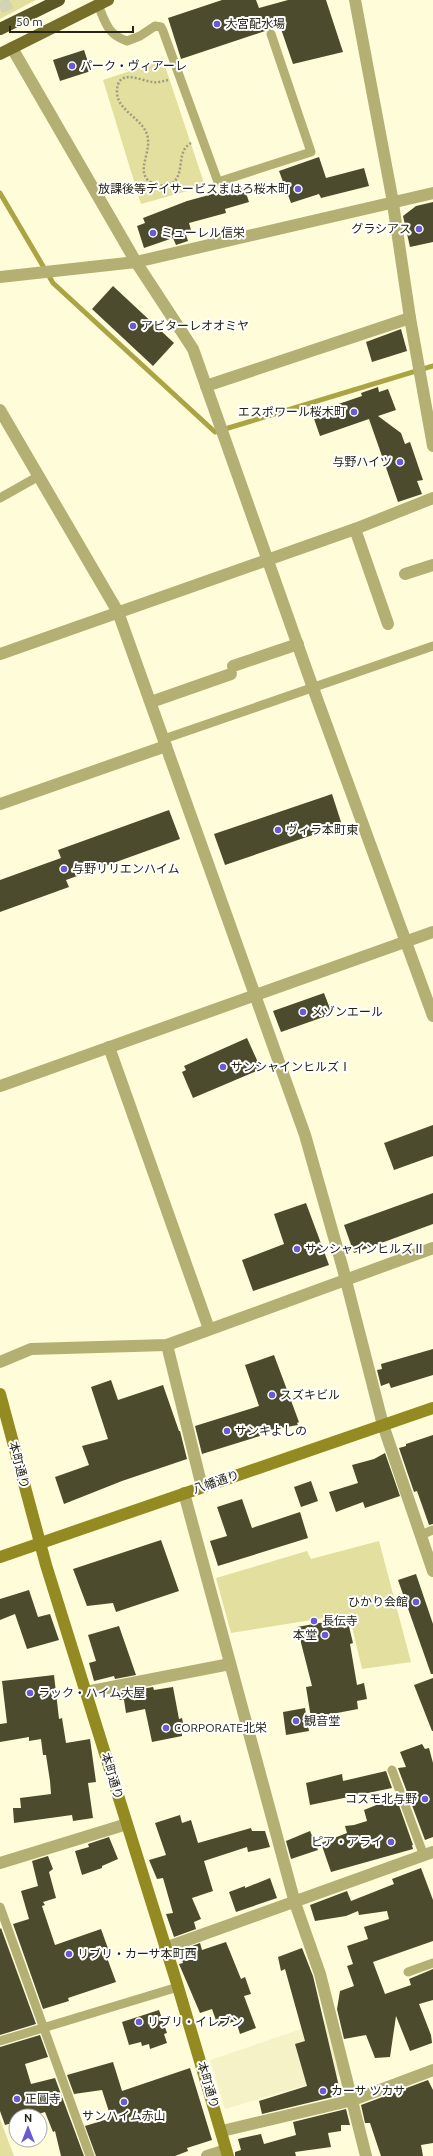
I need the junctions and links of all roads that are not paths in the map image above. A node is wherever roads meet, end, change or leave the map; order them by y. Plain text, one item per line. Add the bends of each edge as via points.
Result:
1 (59, 0) edge
2 (355, 0) edge
3 (103, 3) edge
4 (0, 29) edge
5 (271, 34) dead end
6 (12, 48) junction
7 (0, 54) edge
8 (433, 193) edge
9 (392, 203) junction
10 (136, 262) junction
11 (0, 277) edge
12 (410, 318) junction
13 (206, 386) junction
14 (0, 410) edge
15 (433, 446) edge
16 (39, 476) junction
17 (1, 496) edge
18 (433, 498) edge
19 (355, 529) junction
20 (268, 560) junction
21 (433, 565) edge
22 (405, 574) dead end
23 (118, 612) junction
24 (388, 624) dead end
25 (298, 644) junction
26 (433, 646) edge
27 (0, 654) edge
28 (313, 688) junction
29 (150, 702) junction
30 (165, 743) junction
31 (0, 804) edge
32 (433, 932) edge
33 (406, 942) junction
34 (254, 995) junction
35 (433, 1016) edge
36 (109, 1047) junction
37 (0, 1086) edge
38 (433, 1248) edge
39 (346, 1279) junction
40 (209, 1329) junction
41 (167, 1345) junction
42 (0, 1362) edge
43 (0, 1394) edge
44 (433, 1408) edge
45 (383, 1425) junction
46 (202, 1487) junction
47 (184, 1493) junction
48 (433, 1530) edge
49 (421, 1535) junction
50 (40, 1543) junction
51 (0, 1557) edge
52 (433, 1571) edge
53 (230, 1664) junction
54 (86, 1692) junction
55 (392, 1770) dead end
56 (127, 1824) junction
57 (430, 1854) edge
58 (0, 1862) edge
59 (295, 1903) junction
60 (0, 1907) edge
61 (165, 1948) junction
62 (433, 1963) edge
63 (408, 1972) dead end
64 (178, 1987) junction
65 (43, 2027) junction
66 (0, 2041) edge
67 (433, 2070) edge
68 (353, 2100) junction
69 (222, 2131) junction
70 (227, 2153) edge
71 (90, 2156) edge
72 (207, 2156) edge
73 (366, 2156) edge

1 - 4 highway
2 - 9 street
3 - 5 lane via 108,29 118,38 127,41 155,26 161,27 218,182 311,152
3 - 6 main road
6 - 7 main road
6 - 10 street
8 - 9 street
9 - 10 street
9 - 12 street
10 - 11 street
10 - 13 street via 193,349
12 - 13 street
12 - 15 street
13 - 20 street
14 - 16 street
16 - 17 lane
16 - 23 street
18 - 19 street
19 - 20 street
19 - 24 street
20 - 23 street
20 - 25 street
21 - 22 street
23 - 27 street
23 - 29 street
25 - 28 street
25 - 29 street
26 - 28 lane
28 - 30 lane
28 - 33 street
29 - 30 street
30 - 31 street
30 - 34 street
32 - 33 street
33 - 34 street
33 - 35 street
34 - 36 street
34 - 39 street via 305,1135
36 - 37 street
36 - 40 street
38 - 39 street
39 - 40 street
39 - 45 street
40 - 41 street
41 - 42 street via 31,1349
41 - 46 street
43 - 50 main road, 本町通り
44 - 45 main road, 八幡通り
45 - 46 main road, 八幡通り
45 - 49 street
46 - 47 main road, 八幡通り
47 - 50 main road, 八幡通り
47 - 53 street
48 - 49 lane
49 - 52 street
50 - 51 main road, 八幡通り
50 - 54 main road, 本町通り
53 - 54 street
53 - 59 street
54 - 56 main road, 本町通り
55 - 57 lane
56 - 58 street
56 - 61 main road, 本町通り
57 - 59 street
59 - 61 street
59 - 68 street via 320,1974
60 - 65 lane
61 - 64 main road, 本町通り
62 - 63 lane
64 - 65 lane
64 - 69 main road, 本町通り
65 - 66 lane
65 - 71 lane
67 - 68 street
68 - 69 street
68 - 73 street
69 - 70 main road, 本町通り
70 - 72 street

